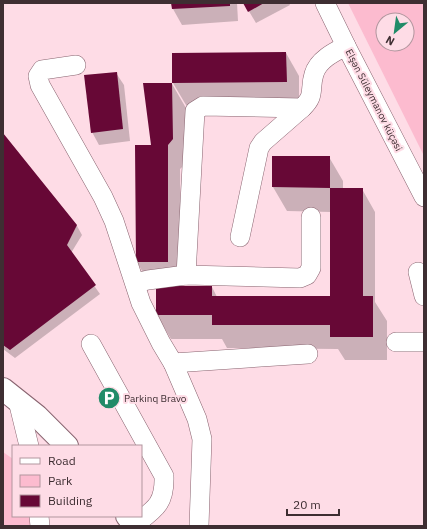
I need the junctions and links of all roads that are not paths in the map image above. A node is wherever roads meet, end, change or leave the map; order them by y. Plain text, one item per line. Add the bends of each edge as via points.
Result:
1 (325, 3) edge
2 (346, 46) junction
3 (76, 65) dead end
4 (302, 108) junction
5 (424, 197) edge
6 (311, 216) dead end
7 (240, 237) dead end
8 (418, 272) dead end
9 (186, 276) junction
10 (135, 283) junction
11 (424, 296) edge
12 (396, 342) dead end
13 (424, 342) edge
14 (91, 344) dead end
15 (308, 354) dead end
16 (173, 363) junction
17 (10, 395) edge
18 (28, 445) edge
19 (65, 445) edge
20 (142, 516) edge
21 (141, 517) edge
22 (132, 522) edge
23 (199, 526) edge

1 - 2 street, Elşən Süleymanov küçəsi
2 - 4 street via 325,57 314,73 312,93
2 - 5 street, Elşən Süleymanov küçəsi
3 - 10 street via 42,70 38,76 40,85 106,203
4 - 7 street via 259,148
4 - 9 street via 203,106 195,111
6 - 9 street via 311,268 307,275 300,278
8 - 11 street
9 - 10 street
10 - 16 street via 141,303
12 - 13 street
14 - 20 street via 164,476 161,500 152,511
15 - 16 street
16 - 23 street via 197,420 202,439
17 - 18 street
17 - 19 main road via 37,416
21 - 22 street

